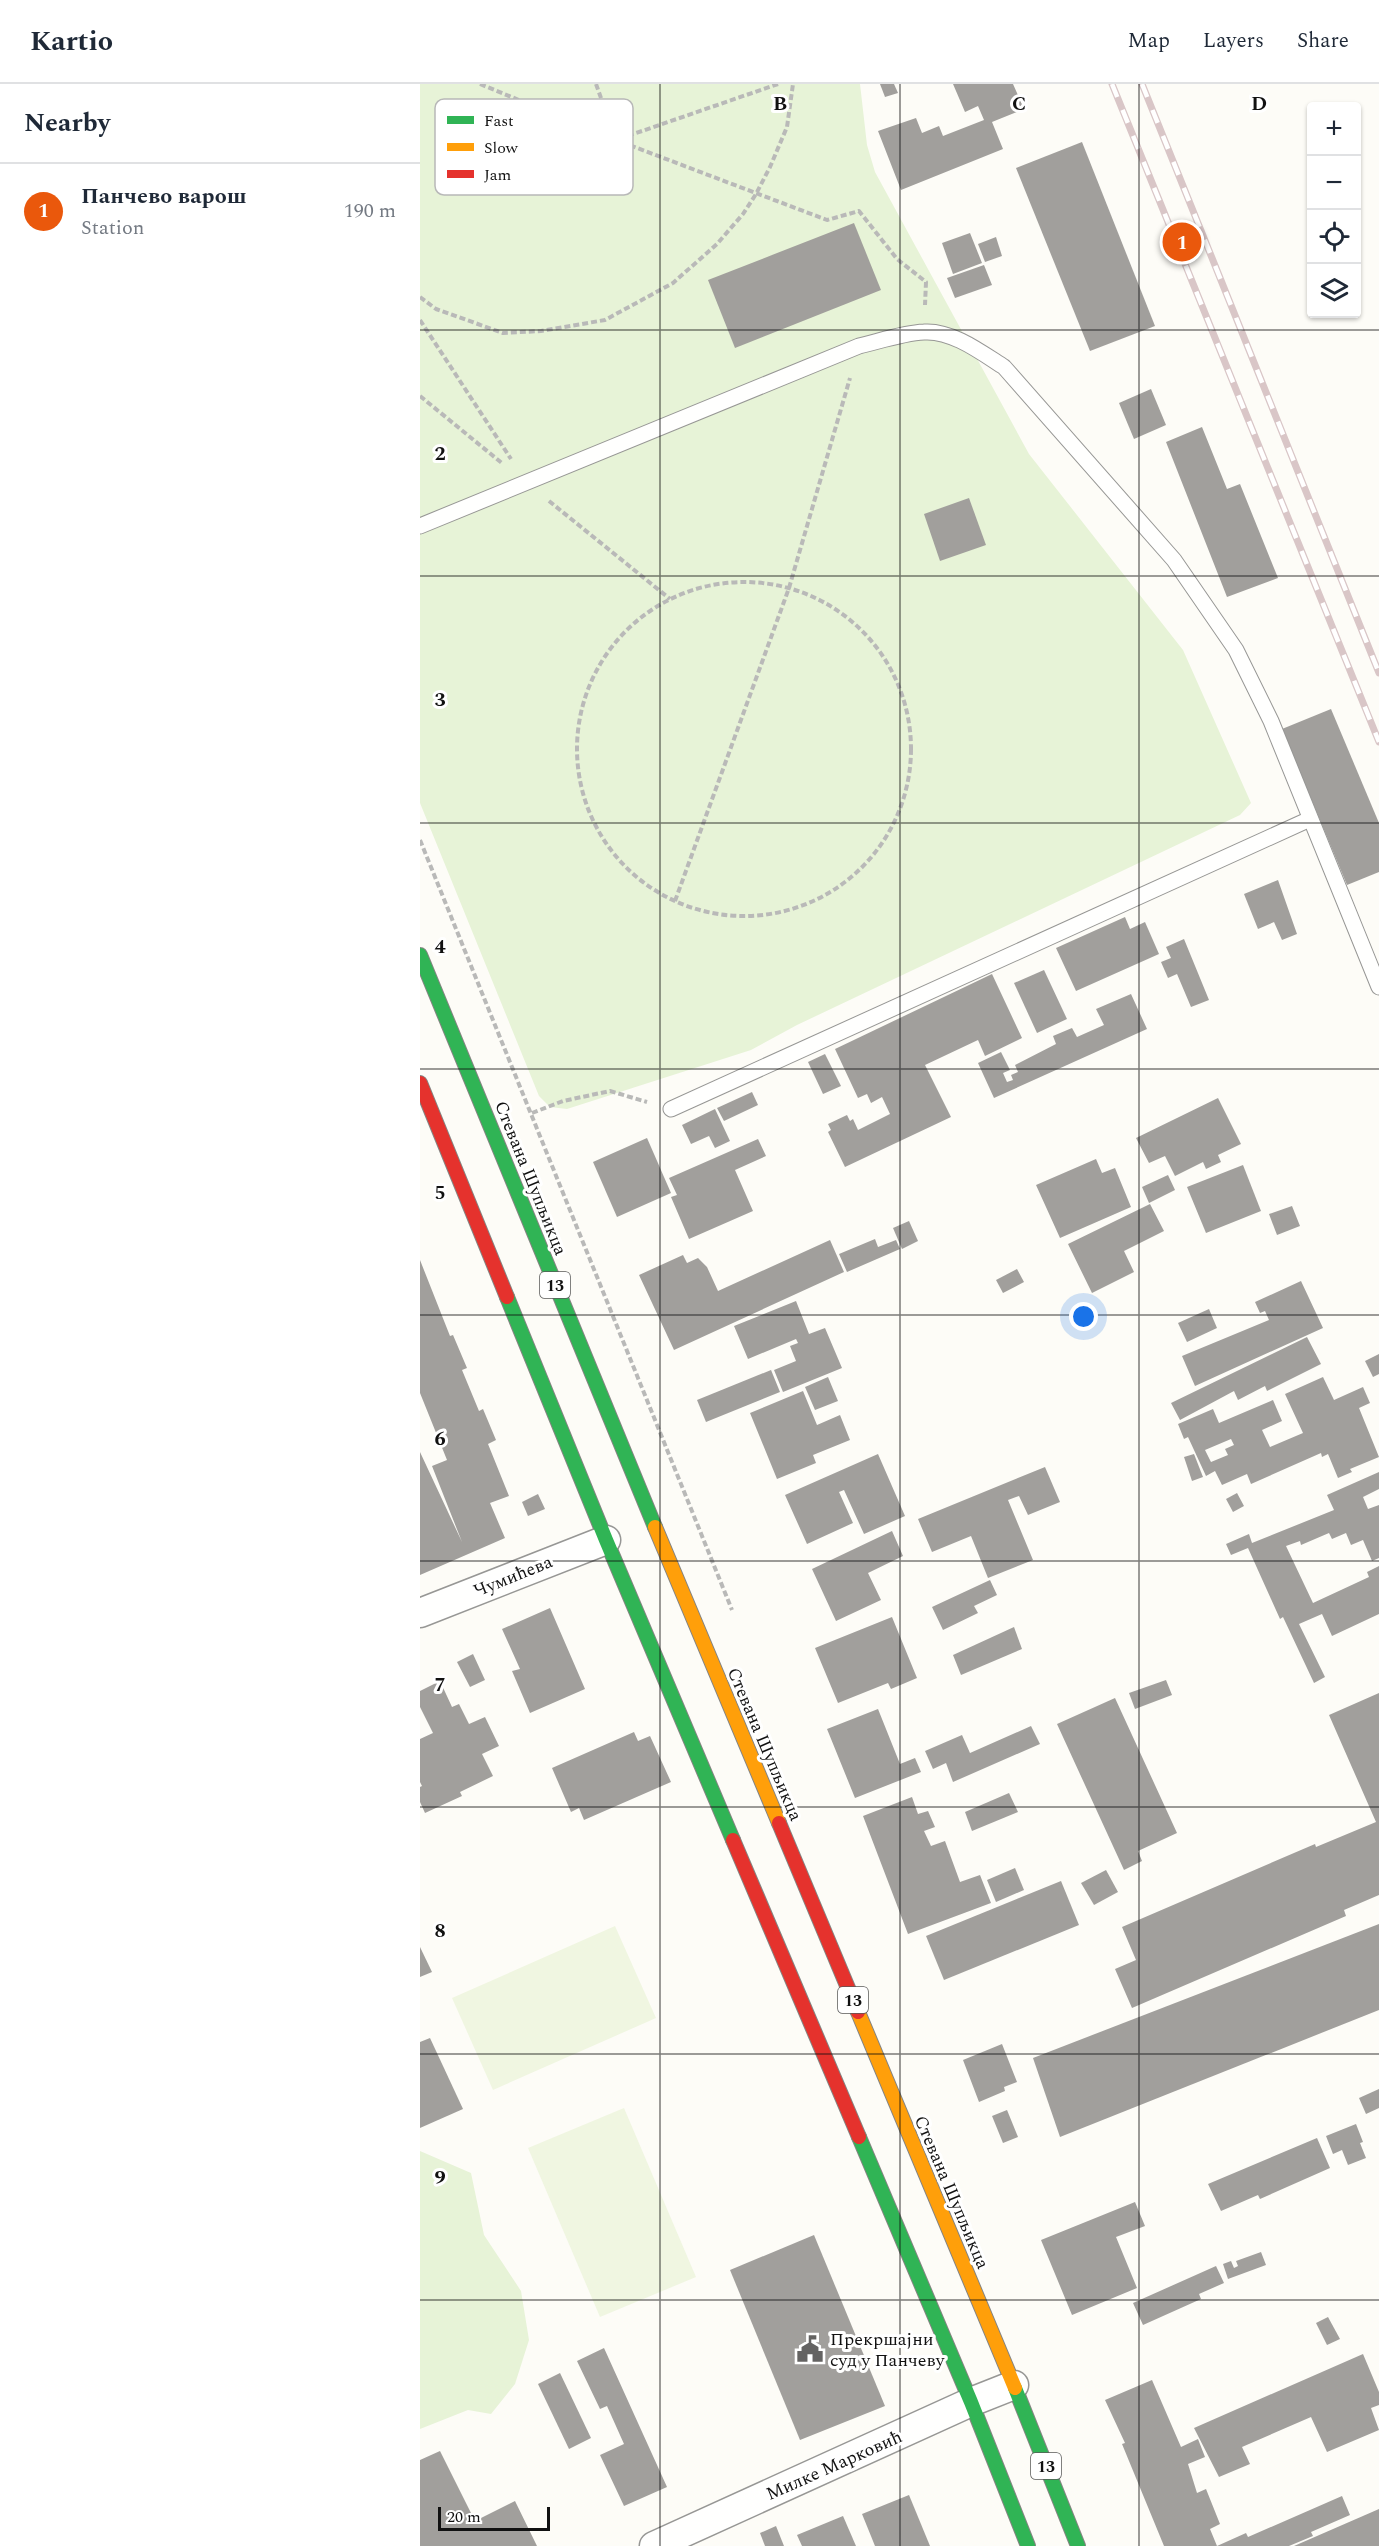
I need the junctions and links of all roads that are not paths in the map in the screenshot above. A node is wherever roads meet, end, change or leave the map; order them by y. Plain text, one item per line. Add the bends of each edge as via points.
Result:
1 (420, 526) edge
2 (1310, 819) junction
3 (420, 955) edge
4 (1373, 956) edge
5 (1379, 987) edge
6 (420, 1083) edge
7 (671, 1109) road end
8 (606, 1540) junction
9 (420, 1613) edge
10 (1014, 2385) junction
11 (971, 2402) junction
12 (654, 2546) edge
13 (1028, 2546) edge
14 (1078, 2546) edge

1 - 2 lane via 859,346 925,332 947,336 1004,367 1174,560 1236,650 1271,721
2 - 4 lane
2 - 7 lane
3 - 10 main road, Стевана Шупљикца / 13
4 - 5 lane
6 - 8 main road
8 - 9 street, Чумићева
8 - 11 main road
10 - 11 street, Милке Марковић
10 - 14 main road, Стевана Шупљикца / 13
11 - 12 street, Милке Марковић
11 - 13 main road

